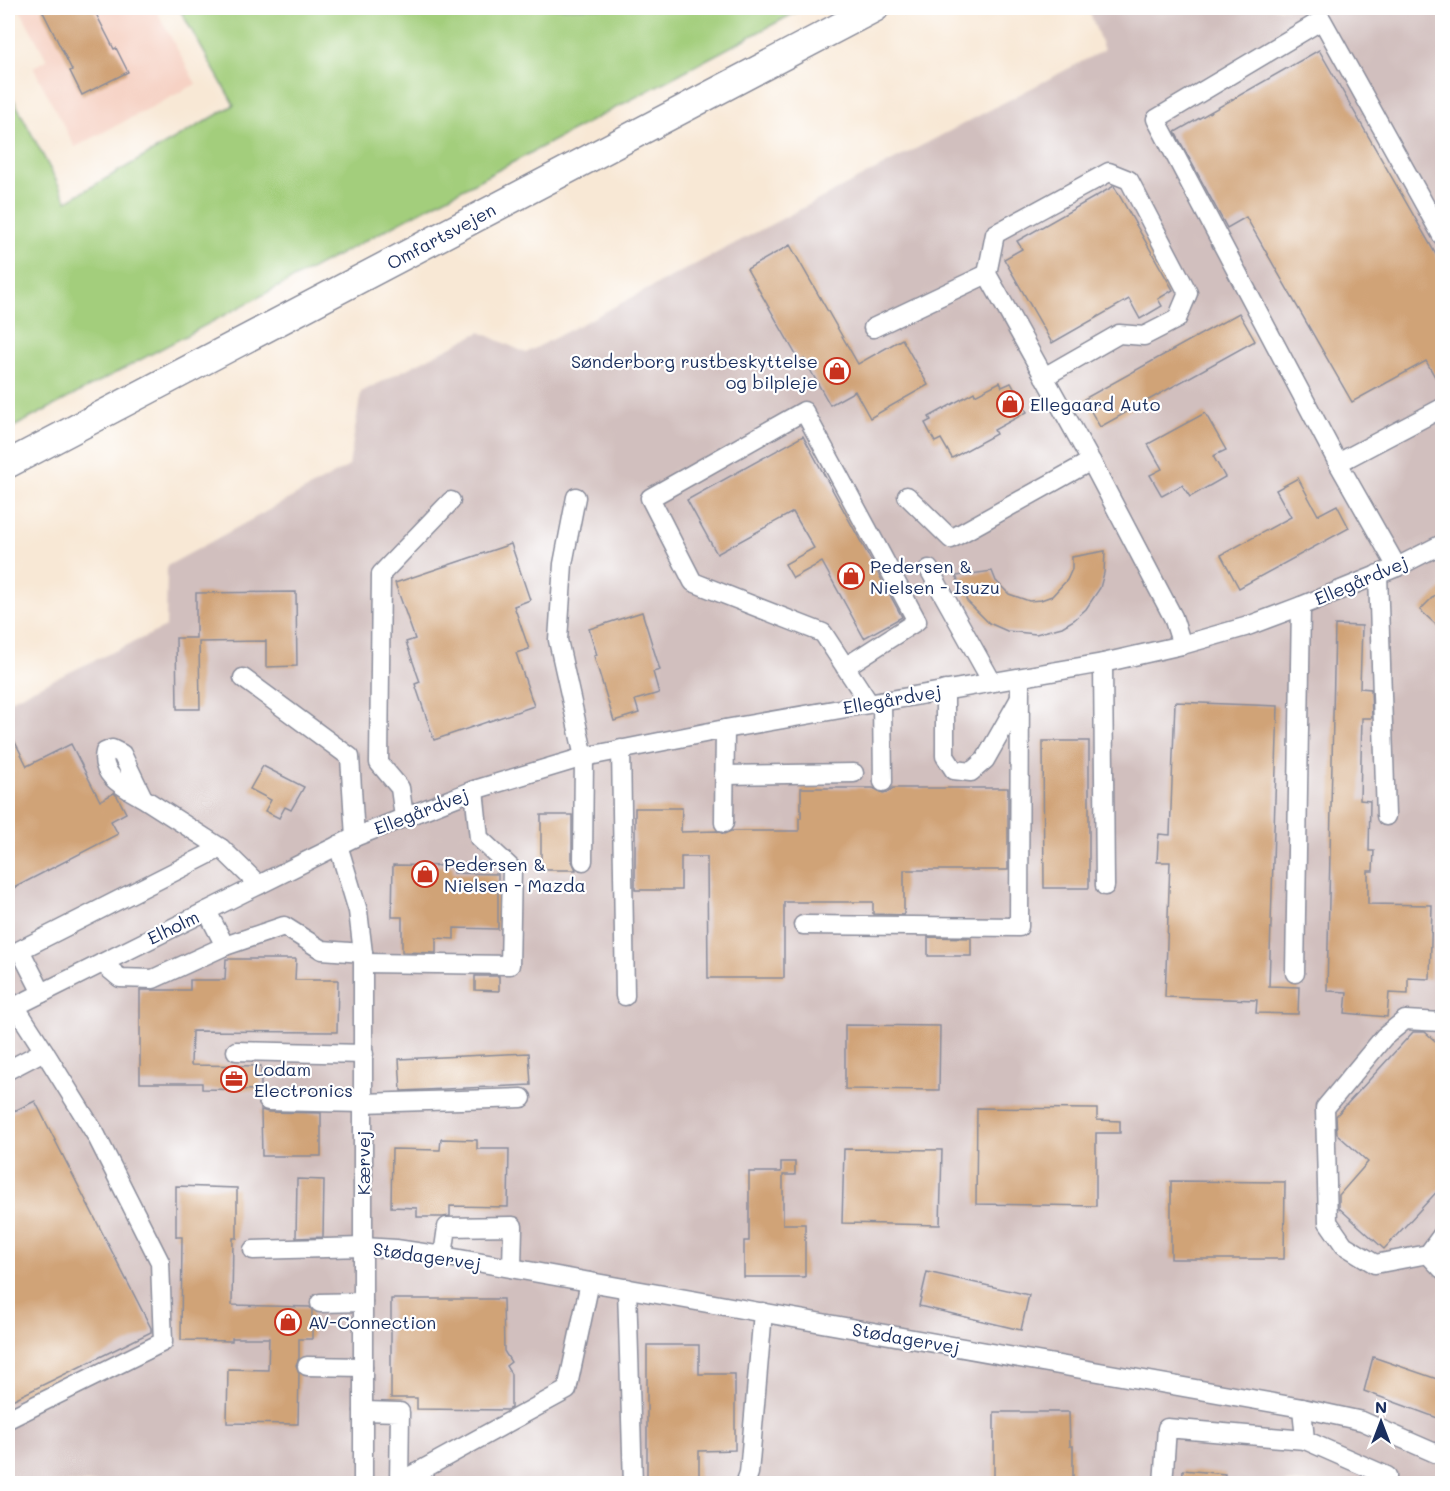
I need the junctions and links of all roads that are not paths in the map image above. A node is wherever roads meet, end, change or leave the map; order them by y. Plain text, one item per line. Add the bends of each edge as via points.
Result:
1 (875, 8) edge
2 (1443, 236) edge
3 (987, 274) junction
4 (873, 328) dead end
5 (1044, 377) junction
6 (1443, 408) edge
7 (1091, 461) junction
8 (1338, 463) junction
9 (8, 464) edge
10 (907, 496) dead end
11 (576, 497) dead end
12 (451, 501) dead end
13 (1443, 544) edge
14 (1397, 567) junction
15 (929, 569) dead end
16 (1378, 574) junction
17 (1301, 606) junction
18 (1182, 645) junction
19 (1103, 663) junction
20 (845, 667) junction
21 (243, 678) dead end
22 (1020, 678) junction
23 (992, 682) junction
24 (945, 690) junction
25 (1020, 699) junction
26 (875, 703) junction
27 (725, 729) junction
28 (621, 749) junction
29 (584, 757) junction
30 (854, 773) dead end
31 (723, 775) junction
32 (883, 782) dead end
33 (474, 790) junction
34 (143, 798) dead end
35 (1386, 816) dead end
36 (404, 817) junction
37 (724, 823) dead end
38 (355, 837) junction
39 (338, 845) junction
40 (221, 848) junction
41 (583, 861) dead end
42 (259, 885) junction
43 (1105, 886) dead end
44 (207, 911) junction
45 (803, 925) dead end
46 (225, 946) junction
47 (364, 958) junction
48 (102, 963) junction
49 (1295, 974) dead end
50 (42, 993) junction
51 (625, 996) dead end
52 (11, 1008) edge
53 (1443, 1022) edge
54 (44, 1051) junction
55 (236, 1051) dead end
56 (364, 1054) junction
57 (8, 1070) edge
58 (522, 1098) dead end
59 (268, 1101) dead end
60 (363, 1102) junction
61 (1443, 1235) edge
62 (363, 1247) junction
63 (253, 1250) dead end
64 (1428, 1254) junction
65 (443, 1256) junction
66 (512, 1268) junction
67 (1443, 1269) edge
68 (590, 1282) junction
69 (627, 1288) junction
70 (363, 1302) junction
71 (320, 1303) dead end
72 (763, 1312) junction
73 (307, 1366) dead end
74 (363, 1367) junction
75 (1302, 1408) junction
76 (363, 1411) junction
77 (8, 1419) edge
78 (1305, 1440) junction
79 (1443, 1456) edge
80 (398, 1483) edge
81 (363, 1484) edge
82 (633, 1484) edge
83 (745, 1484) edge
84 (1163, 1484) edge
85 (1387, 1484) edge

1 - 9 highway, Omfartsvejen
2 - 8 street via 1322,20 1156,119
3 - 4 street
3 - 5 street
3 - 5 street via 995,234 1109,172 1129,180 1188,293 1177,319 1144,336 1119,334
5 - 7 street
6 - 8 street
7 - 10 street via 951,539
7 - 18 street via 1173,617
8 - 14 street
11 - 29 street via 563,564 558,640
12 - 36 street via 381,573 380,763 400,788
13 - 14 street, Ellegårdvej
14 - 16 street, Ellegårdvej
15 - 23 street
16 - 17 street, Ellegårdvej
16 - 35 street
17 - 18 street, Ellegårdvej
17 - 49 street
18 - 19 street, Ellegårdvej
19 - 22 street, Ellegårdvej
19 - 43 street
20 - 20 street via 823,633 693,582 650,498 804,411 917,621
20 - 26 street
21 - 38 street via 350,758
22 - 23 street, Ellegårdvej
22 - 25 street
23 - 24 street, Ellegårdvej
24 - 25 street via 945,756 954,770 971,772 986,760
24 - 26 street, Ellegårdvej
25 - 45 street via 1019,927
26 - 27 street, Ellegårdvej
26 - 32 street
27 - 28 street, Ellegårdvej
27 - 31 street
28 - 29 street, Ellegårdvej
28 - 51 street
29 - 33 street, Ellegårdvej
29 - 41 street
30 - 31 street
31 - 37 street
33 - 36 street, Ellegårdvej
33 - 47 street via 479,838 512,869 510,964
34 - 40 street
36 - 38 street, Ellegårdvej
38 - 39 street, Ellegårdvej
39 - 42 street, Elholm
39 - 47 street, Kærvej via 358,911
40 - 42 street
40 - 50 street via 20,950
42 - 44 street, Elholm
44 - 46 street
44 - 48 street, Elholm
46 - 47 street via 284,926 322,950
46 - 48 street via 153,979 120,978
47 - 56 street, Kærvej
48 - 50 street, Elholm
50 - 52 street, Elholm
52 - 54 street
53 - 64 street via 1405,1020 1384,1037 1325,1108 1328,1222 1344,1245 1375,1264
54 - 57 street
54 - 77 street via 96,1135 160,1262 163,1342
55 - 56 street
56 - 60 street, Kærvej
58 - 60 street
59 - 60 street
60 - 62 street, Kærvej
61 - 64 street
62 - 63 street, Stødagervej
62 - 65 street, Stødagervej
62 - 70 street, Kærvej
64 - 67 street
65 - 66 street, Stødagervej
65 - 66 street via 447,1227 513,1226
66 - 68 street, Stødagervej
68 - 69 street, Stødagervej
68 - 80 street via 567,1390
69 - 72 street, Stødagervej
69 - 82 street
70 - 71 street
70 - 74 street, Kærvej
72 - 75 street, Stødagervej
72 - 83 street
73 - 74 street
74 - 76 street, Kærvej
75 - 78 street
75 - 79 street, Stødagervej via 1362,1421
76 - 80 street via 400,1412
76 - 81 street, Kærvej
78 - 84 street via 1167,1428
78 - 85 street via 1387,1476

